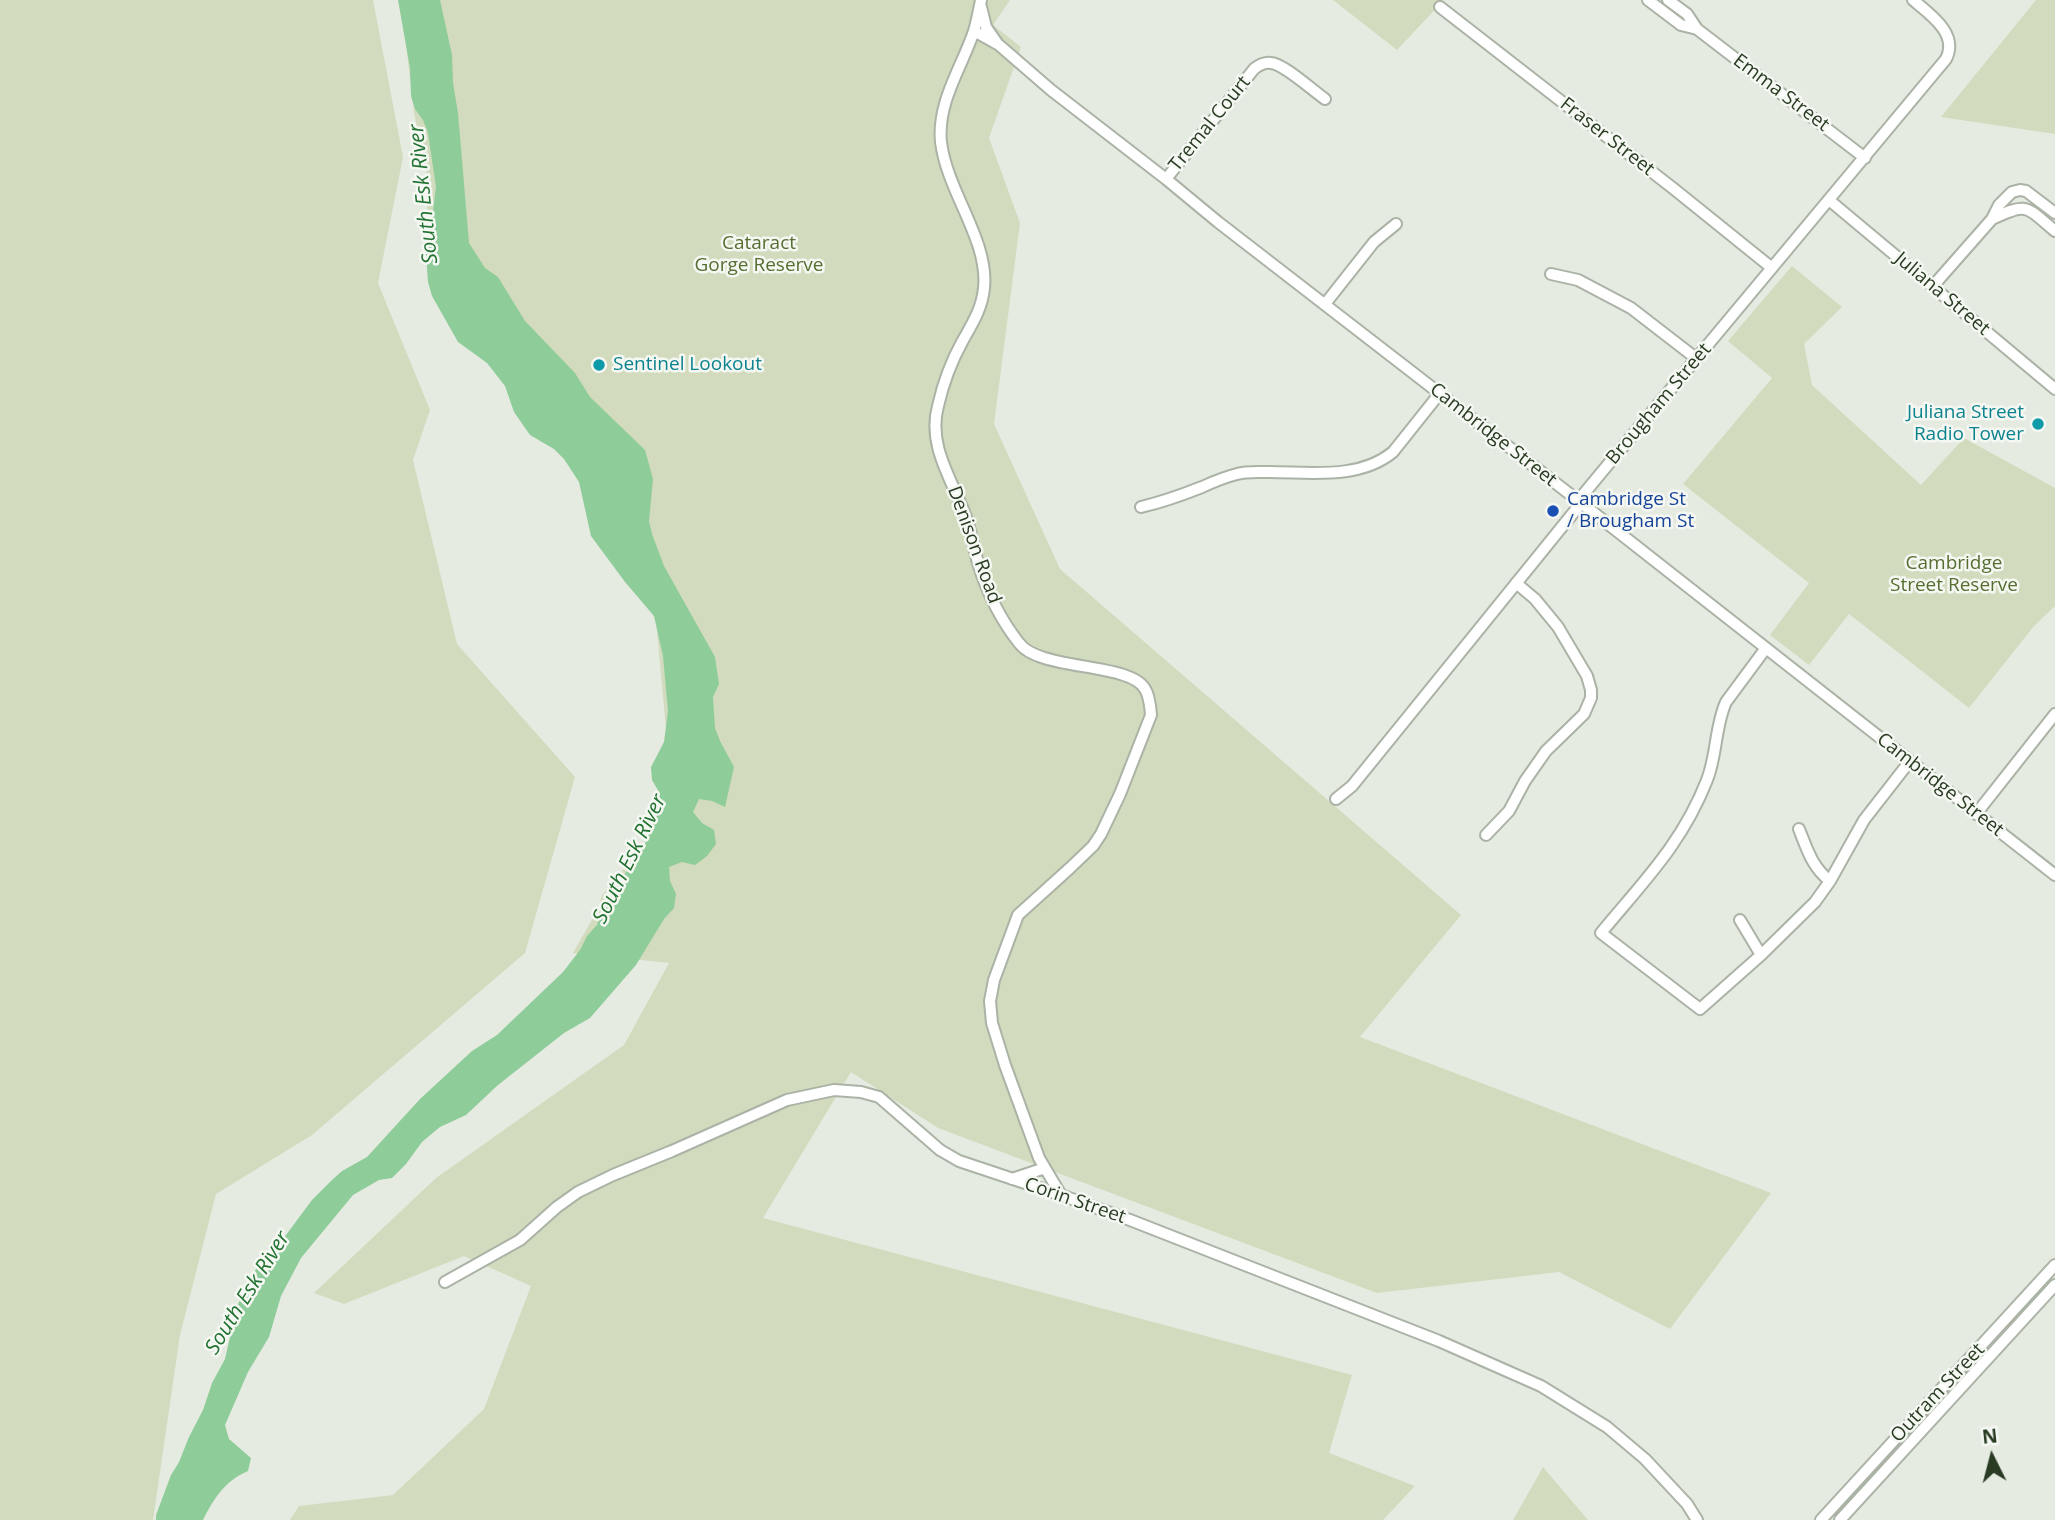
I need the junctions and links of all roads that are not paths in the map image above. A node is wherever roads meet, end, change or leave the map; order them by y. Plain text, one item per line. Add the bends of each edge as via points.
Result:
1 (1648, 0) edge
2 (1668, 0) edge
3 (1913, 0) edge
4 (981, 1) edge
5 (1440, 7) dead end
6 (1697, 29) junction
7 (974, 31) junction
8 (999, 45) junction
9 (1325, 99) dead end
10 (1865, 158) junction
11 (1166, 179) junction
12 (1829, 200) junction
13 (2055, 214) edge
14 (1992, 219) junction
15 (1396, 224) dead end
16 (2055, 231) edge
17 (1772, 268) junction
18 (1550, 274) dead end
19 (1933, 286) junction
20 (1325, 304) junction
21 (1697, 359) junction
22 (2055, 389) edge
23 (1440, 393) junction
24 (1580, 502) junction
25 (1141, 508) dead end
26 (1517, 583) junction
27 (1766, 648) junction
28 (2055, 714) edge
29 (1910, 761) junction
30 (1336, 799) dead end
31 (1976, 814) junction
32 (1799, 829) dead end
33 (1486, 835) dead end
34 (2055, 875) edge
35 (1830, 881) junction
36 (1740, 920) dead end
37 (1762, 955) junction
38 (1045, 1168) junction
39 (1012, 1179) junction
40 (1061, 1195) junction
41 (2055, 1265) edge
42 (445, 1282) dead end
43 (2055, 1285) edge
44 (1697, 1520) edge
45 (1821, 1520) edge
46 (1840, 1520) edge

1 - 6 street, Emma Street via 1681,25
2 - 6 street, Emma Street via 1687,14
3 - 10 street, Brougham Street via 1942,27 1950,50
4 - 7 street, Denison Road
4 - 8 street, Cambridge Street via 986,27
5 - 17 street, Fraser Street
6 - 10 street, Emma Street
7 - 8 street, Cambridge Street
7 - 38 street, Denison Road via 953,81 941,138 949,178 982,254 984,287 980,312 956,355 937,409 939,453 992,600 1018,643 1041,657 1136,680 1144,687 1150,715 1101,834 1018,915 993,980 992,1023
8 - 11 street, Cambridge Street
9 - 11 street, Tremal Court via 1278,65 1260,65
10 - 12 street, Brougham Street
11 - 20 street, Cambridge Street
12 - 17 street, Brougham Street
12 - 19 street, Juliana Street
13 - 14 street via 2020,190 2006,197
14 - 16 street via 2019,207
14 - 19 street
15 - 20 street via 1374,242
17 - 21 street, Brougham Street
18 - 21 street via 1578,280 1631,308
19 - 22 street, Juliana Street
20 - 23 street, Cambridge Street
21 - 24 street, Brougham Street
23 - 24 street, Cambridge Street
23 - 25 street via 1393,452 1363,467 1330,473 1245,472
24 - 26 street, Brougham Street
24 - 27 street, Cambridge Street
26 - 30 street, Brougham Street via 1352,786
26 - 33 street via 1558,627 1587,676 1591,698 1584,714 1546,751 1509,811
27 - 29 street, Cambridge Street
27 - 37 street via 1726,702 1714,760 1690,819 1655,870 1601,933 1700,1009
28 - 31 street
29 - 31 street, Cambridge Street
29 - 35 street via 1864,820
31 - 34 street, Cambridge Street
32 - 35 street via 1819,873
35 - 37 street
36 - 37 street
38 - 39 street
38 - 40 street, Denison Road
39 - 40 street, Corin Street
39 - 42 street, Corin Street via 940,1150 878,1097 834,1090 811,1094 762,1110 578,1192 520,1240
40 - 44 street, Corin Street via 1407,1328 1541,1386 1607,1427 1645,1459
41 - 45 street, Outram Street
43 - 46 street, Outram Street

